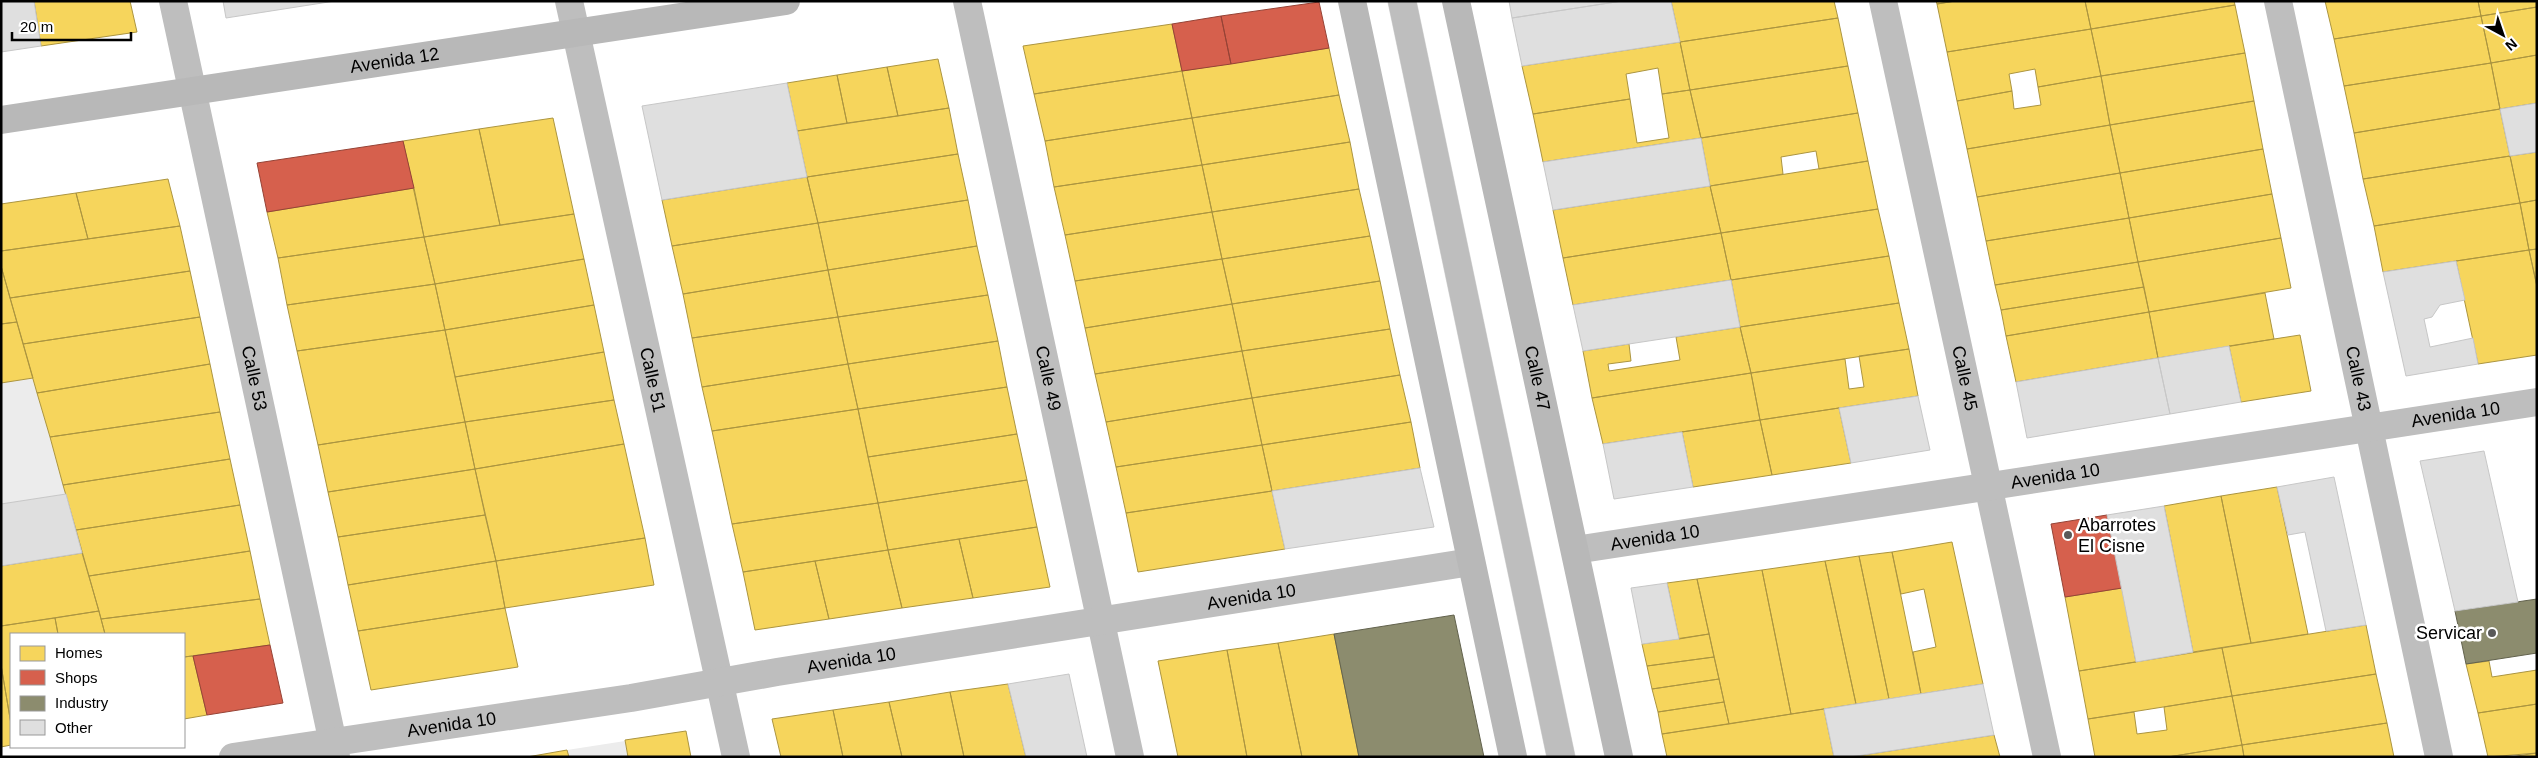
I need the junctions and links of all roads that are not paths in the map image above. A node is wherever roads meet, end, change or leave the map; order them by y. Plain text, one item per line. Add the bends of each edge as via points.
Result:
1 (173, 1) edge
2 (568, 1) edge
3 (786, 1) edge
4 (967, 1) edge
5 (1352, 1) edge
6 (1402, 1) edge
7 (1456, 1) edge
8 (1883, 1) edge
9 (2278, 1) edge
10 (576, 34) junction
11 (192, 91) junction
12 (1, 120) edge
13 (2537, 402) edge
14 (2369, 428) junction
15 (1988, 486) junction
16 (1575, 550) junction
17 (1471, 562) junction
18 (1101, 621) junction
19 (720, 682) junction
20 (734, 746) edge
21 (334, 749) edge
22 (233, 757) edge
23 (1130, 757) edge
24 (1513, 757) edge
25 (1561, 757) edge
26 (1619, 757) edge
27 (2047, 757) edge
28 (2439, 757) edge

1 - 11 street, Calle 53
2 - 10 street, Calle 51
3 - 10 main road, Avenida 12
4 - 18 street, Calle 49
5 - 17 main road
6 - 25 street
7 - 16 main road, Calle 47
8 - 15 street, Calle 45
9 - 14 street, Calle 43
10 - 11 main road, Avenida 12
10 - 19 street, Calle 51
11 - 12 main road, Avenida 12
11 - 21 street, Calle 53
13 - 14 street, Avenida 10
14 - 15 street, Avenida 10
14 - 28 street, Calle 43
15 - 16 street, Avenida 10
15 - 27 street, Calle 45
16 - 26 main road, Calle 47
17 - 18 street, Avenida 10
17 - 24 main road
18 - 19 street, Avenida 10
18 - 23 street, Calle 49
19 - 20 street, Calle 51
19 - 21 street, Avenida 10
21 - 22 street, Avenida 10

